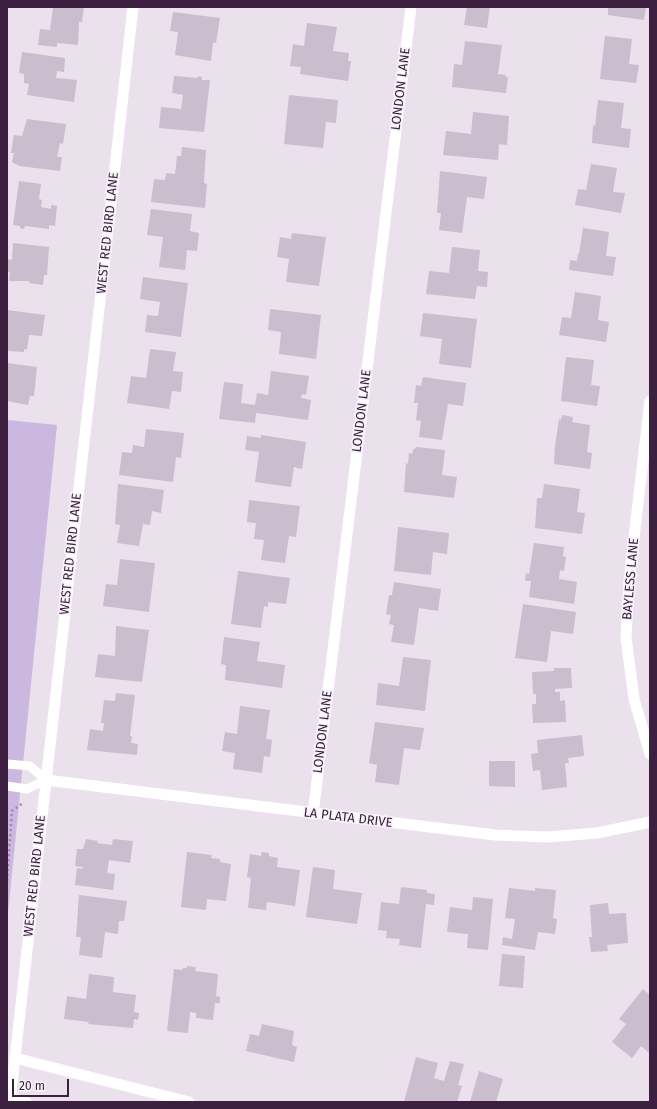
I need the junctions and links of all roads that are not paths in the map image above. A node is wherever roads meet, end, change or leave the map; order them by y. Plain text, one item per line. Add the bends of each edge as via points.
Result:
1 (133, 7) edge
2 (411, 7) edge
3 (650, 401) edge
4 (650, 754) edge
5 (7, 764) edge
6 (46, 780) junction
7 (7, 786) edge
8 (313, 814) junction
9 (650, 822) edge
10 (15, 1058) junction
11 (10, 1100) edge
12 (26, 1102) edge
13 (189, 1102) edge

1 - 6 street, WEST RED BIRD LANE
2 - 8 street, LONDON LANE
3 - 4 street, BAYLESS LANE via 629,580 626,638 634,699
5 - 6 lane via 30,766
6 - 7 lane via 27,789
6 - 8 street, LA PLATA DRIVE
6 - 10 street, WEST RED BIRD LANE
8 - 9 street, LA PLATA DRIVE via 495,835 547,838 597,833
10 - 11 street, WEST RED BIRD LANE
10 - 13 street
11 - 12 street

